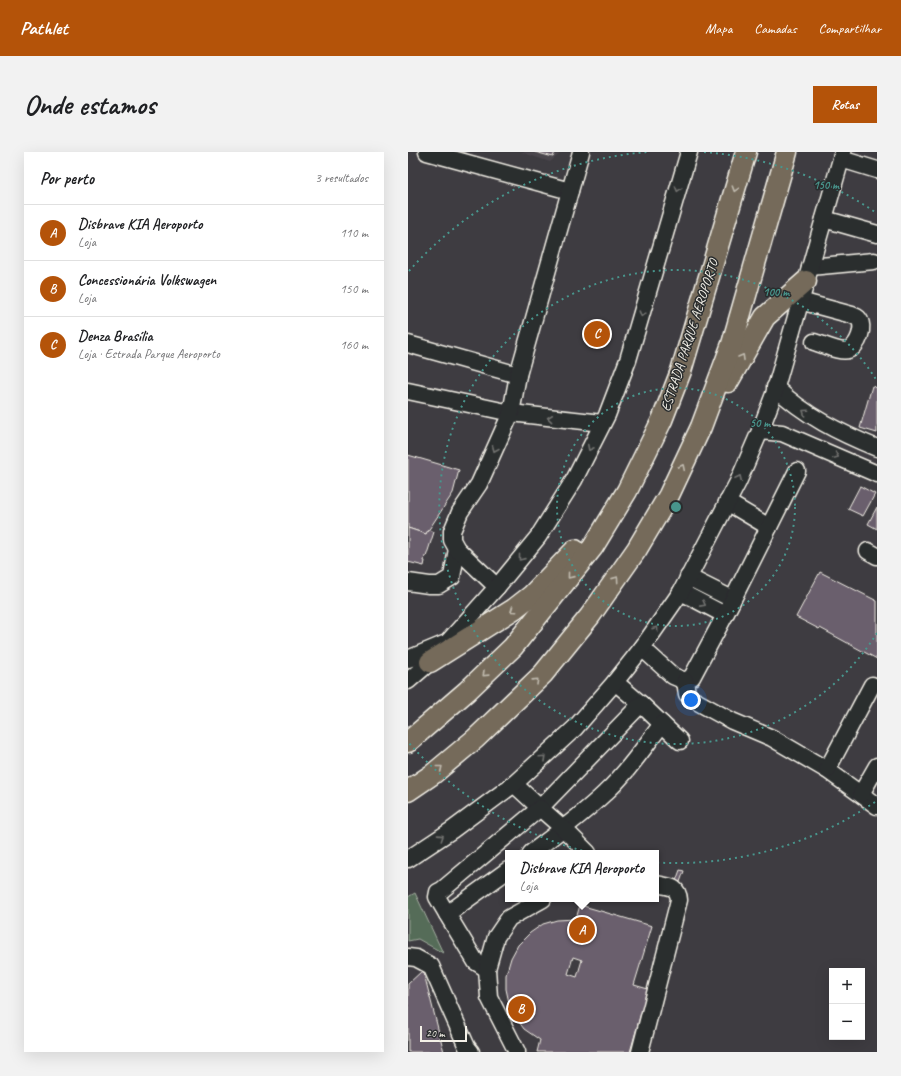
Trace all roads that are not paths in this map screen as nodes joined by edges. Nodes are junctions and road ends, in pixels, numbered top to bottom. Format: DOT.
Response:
graph roads {
  1 [pos="427,152"];
  2 [pos="581,152"];
  3 [pos="689,152"];
  4 [pos="746,152"];
  5 [pos="787,152"];
  6 [pos="801,152"];
  7 [pos="842,155"];
  8 [pos="877,170"];
  9 [pos="570,191"];
  10 [pos="768,215"];
  11 [pos="824,218"];
  12 [pos="877,234"];
  13 [pos="874,261"];
  14 [pos="808,274"];
  15 [pos="800,301"];
  16 [pos="814,342"];
  17 [pos="408,344"];
  18 [pos="518,375"];
  19 [pos="776,388"];
  20 [pos="408,391"];
  21 [pos="511,413"];
  22 [pos="602,424"];
  23 [pos="825,425"];
  24 [pos="702,427"];
  25 [pos="760,432"];
  26 [pos="814,447"];
  27 [pos="877,448"];
  28 [pos="797,471"];
  29 [pos="877,474"];
  30 [pos="627,491"];
  31 [pos="727,502"];
  32 [pos="769,527"];
  33 [pos="457,549"];
  34 [pos="688,577"];
  35 [pos="408,582"];
  36 [pos="497,587"];
  37 [pos="681,592"];
  38 [pos="732,600"];
  39 [pos="725,615"];
  40 [pos="449,641"];
  41 [pos="642,648"];
  42 [pos="408,659"];
  43 [pos="430,662"];
  44 [pos="408,681"];
  45 [pos="684,681"];
  46 [pos="615,682"];
  47 [pos="872,685"];
  48 [pos="641,704"];
  49 [pos="662,724"];
  50 [pos="680,741"];
  51 [pos="408,742"];
  52 [pos="877,766"];
  53 [pos="827,770"];
  54 [pos="514,784"];
  55 [pos="408,791"];
  56 [pos="861,794"];
  57 [pos="877,806"];
  58 [pos="540,808"];
  59 [pos="564,829"];
  60 [pos="535,850"];
  61 [pos="585,850"];
  62 [pos="408,859"];
  63 [pos="505,872"];
  64 [pos="659,885"];
  65 [pos="538,902"];
  66 [pos="447,914"];
  67 [pos="408,957"];
  68 [pos="486,969"];
  69 [pos="471,1052"];
  70 [pos="517,1052"];
  71 [pos="640,1052"];
  1 -- 9 [label="street"];
  2 -- 9 [label="street"];
  3 -- 22 [label="street, one-way"];
  4 -- 30 [label="main road, ESTRADA PARQUE AEROPORTO, one-way"];
  5 -- 10 [label="main road"];
  6 -- 10 [label="main road"];
  7 -- 8 [label="street"];
  7 -- 11 [label="street"];
  9 -- 18 [label="street"];
  10 -- 24 [label="main road"];
  11 -- 12 [label="street"];
  11 -- 14 [label="street"];
  13 -- 14 [label="street"];
  14 -- 15 [label="street"];
  24 -- 14 [label="main road, one-way"];
  15 -- 16 [label="street"];
  15 -- 19 [label="street"];
  17 -- 18 [label="street"];
  18 -- 21 [label="street"];
  23 -- 19 [label="street, one-way"];
  19 -- 25 [label="street"];
  20 -- 21 [label="street"];
  22 -- 21 [label="street, one-way"];
  21 -- 33 [label="street, one-way"];
  22 -- 36 [label="street, one-way"];
  23 -- 26 [label="street"];
  23 -- 27 [label="street"];
  55 -- 24 [label="main road, one-way"];
  25 -- 26 [label="street"];
  31 -- 25 [label="street, one-way"];
  26 -- 29 [label="street, one-way"];
  28 -- 32 [label="street"];
  30 -- 43 [label="main road, one-way"];
  30 -- 51 [label="main road, ESTRADA PARQUE AEROPORTO, one-way"];
  31 -- 32 [label="street"];
  31 -- 34 [label="street"];
  32 -- 38 [label="street"];
  33 -- 35 [label="street"];
  33 -- 36 [label="street"];
  34 -- 37 [label="street"];
  34 -- 38 [label="street"];
  36 -- 40 [label="street"];
  37 -- 39 [label="street, one-way"];
  41 -- 37 [label="street, one-way"];
  38 -- 39 [label="street"];
  39 -- 45 [label="street"];
  40 -- 42 [label="street"];
  40 -- 43 [label="street"];
  41 -- 45 [label="street"];
  41 -- 46 [label="street"];
  43 -- 44 [label="street"];
  45 -- 53 [label="street"];
  46 -- 48 [label="street"];
  54 -- 46 [label="street, one-way"];
  47 -- 53 [label="street"];
  48 -- 49 [label="street"];
  48 -- 58 [label="street"];
  49 -- 50 [label="street"];
  49 -- 59 [label="street"];
  52 -- 56 [label="street"];
  53 -- 56 [label="street"];
  54 -- 58 [label="street"];
  62 -- 54 [label="street, one-way"];
  56 -- 57 [label="street"];
  58 -- 59 [label="street"];
  58 -- 66 [label="street"];
  59 -- 60 [label="street"];
  59 -- 61 [label="street"];
  63 -- 66 [label="street"];
  64 -- 71 [label="street"];
  65 -- 68 [label="street"];
  66 -- 68 [label="street"];
  67 -- 69 [label="street"];
  68 -- 70 [label="street"];
}
